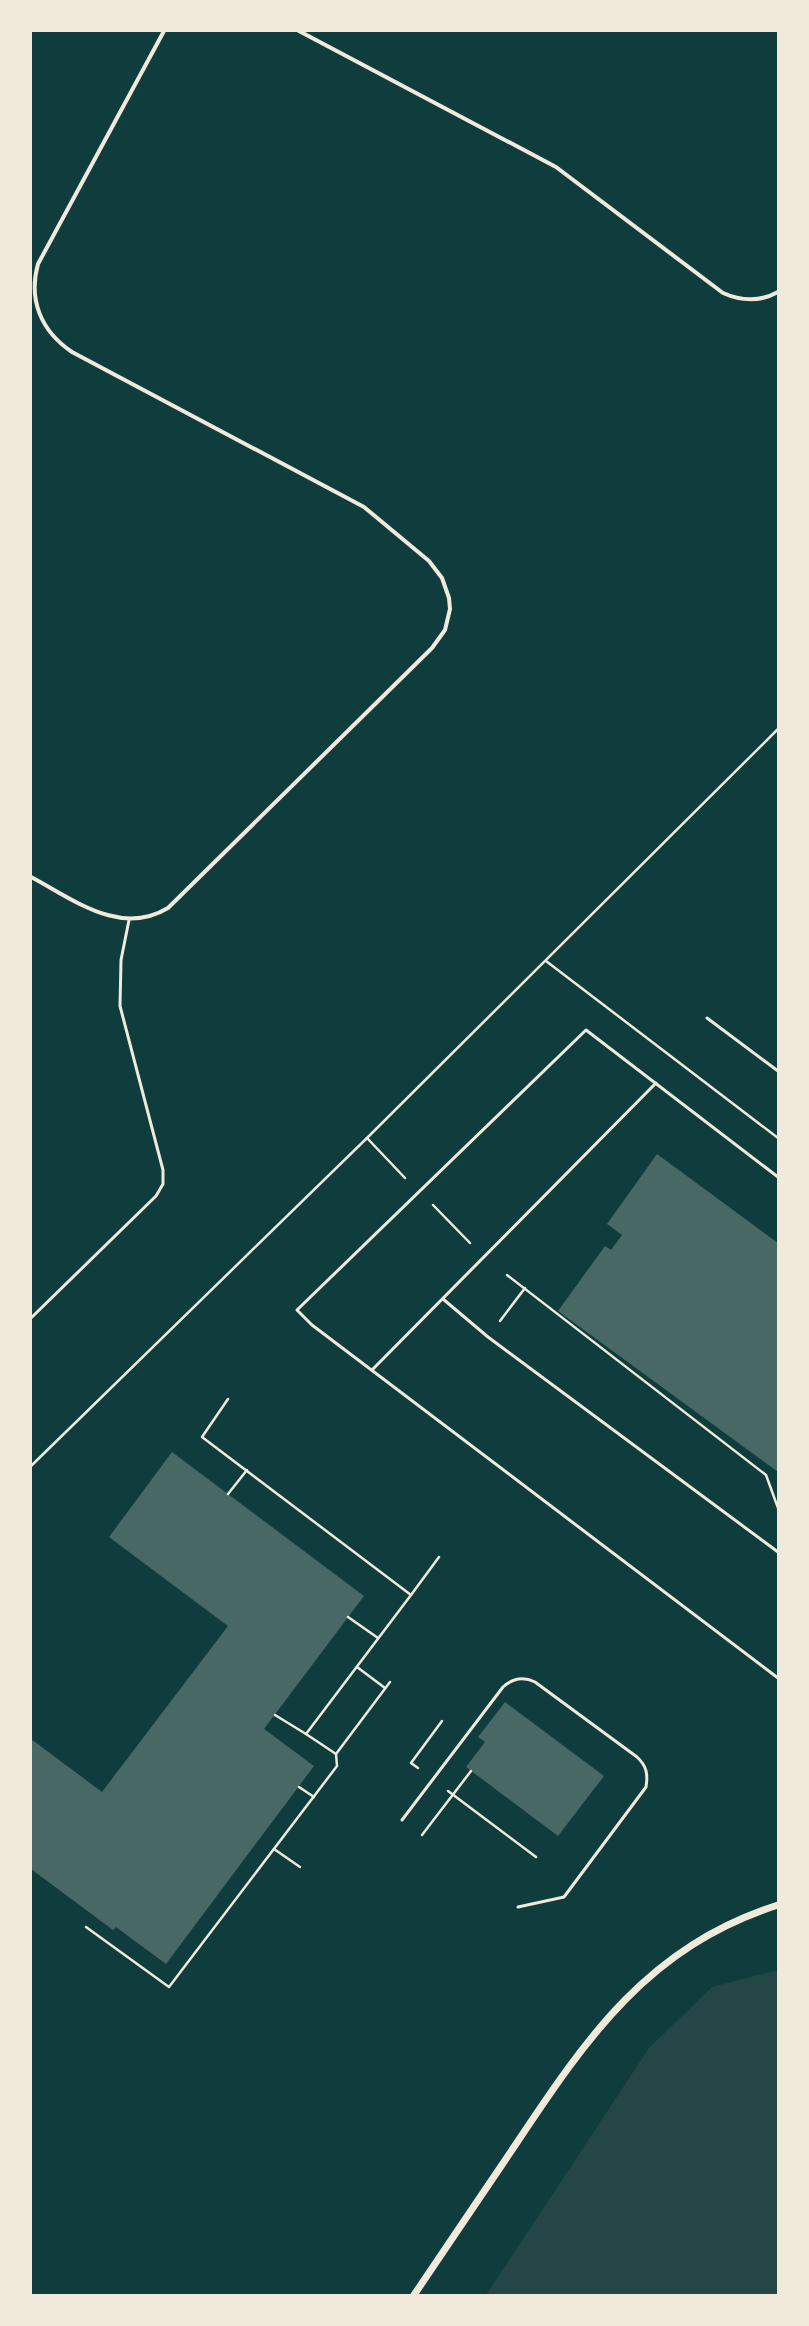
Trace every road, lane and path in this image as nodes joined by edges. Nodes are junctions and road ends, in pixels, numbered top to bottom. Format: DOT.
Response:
graph roads {
  1 [pos="164,31"];
  2 [pos="298,31"];
  3 [pos="778,292"];
  4 [pos="778,729"];
  5 [pos="31,877"];
  6 [pos="129,920"];
  7 [pos="546,961"];
  8 [pos="707,1018"];
  9 [pos="778,1071"];
  10 [pos="656,1083"];
  11 [pos="367,1138"];
  12 [pos="778,1138"];
  13 [pos="778,1177"];
  14 [pos="405,1178"];
  15 [pos="432,1204"];
  16 [pos="472,1245"];
  17 [pos="507,1275"];
  18 [pos="525,1288"];
  19 [pos="443,1299"];
  20 [pos="503,1317"];
  21 [pos="31,1318"];
  22 [pos="372,1370"];
  23 [pos="228,1399"];
  24 [pos="31,1466"];
  25 [pos="247,1470"];
  26 [pos="228,1494"];
  27 [pos="778,1508"];
  28 [pos="778,1552"];
  29 [pos="439,1557"];
  30 [pos="411,1595"];
  31 [pos="348,1617"];
  32 [pos="378,1638"];
  33 [pos="357,1667"];
  34 [pos="778,1678"];
  35 [pos="390,1682"];
  36 [pos="385,1688"];
  37 [pos="275,1715"];
  38 [pos="442,1721"];
  39 [pos="306,1734"];
  40 [pos="336,1754"];
  41 [pos="420,1770"];
  42 [pos="471,1771"];
  43 [pos="299,1787"];
  44 [pos="443,1787"];
  45 [pos="452,1795"];
  46 [pos="314,1797"];
  47 [pos="402,1820"];
  48 [pos="422,1835"];
  49 [pos="274,1849"];
  50 [pos="536,1857"];
  51 [pos="300,1867"];
  52 [pos="778,1905"];
  53 [pos="518,1907"];
  54 [pos="86,1927"];
  55 [pos="414,2295"];
  1 -- 6 [label="street"];
  2 -- 3 [label="street"];
  4 -- 7 [label="path"];
  5 -- 6 [label="street"];
  6 -- 21 [label="lane"];
  7 -- 11 [label="path"];
  7 -- 12 [label="path"];
  8 -- 9 [label="lane"];
  10 -- 13 [label="lane"];
  10 -- 19 [label="lane"];
  10 -- 22 [label="lane"];
  11 -- 14 [label="path"];
  11 -- 24 [label="path"];
  15 -- 16 [label="path"];
  17 -- 18 [label="path"];
  18 -- 20 [label="path"];
  18 -- 27 [label="path"];
  19 -- 22 [label="lane"];
  19 -- 28 [label="lane"];
  22 -- 34 [label="lane"];
  23 -- 25 [label="path"];
  25 -- 26 [label="path"];
  25 -- 30 [label="path"];
  29 -- 30 [label="path"];
  30 -- 32 [label="path"];
  31 -- 32 [label="path"];
  32 -- 33 [label="path"];
  33 -- 36 [label="path"];
  33 -- 39 [label="path"];
  35 -- 36 [label="path"];
  36 -- 40 [label="path"];
  37 -- 39 [label="path"];
  38 -- 41 [label="path"];
  39 -- 40 [label="path"];
  40 -- 46 [label="path"];
  42 -- 45 [label="path"];
  43 -- 46 [label="path"];
  44 -- 45 [label="path"];
  45 -- 48 [label="path"];
  45 -- 50 [label="path"];
  46 -- 49 [label="path"];
  47 -- 53 [label="lane"];
  49 -- 51 [label="path"];
  49 -- 54 [label="path"];
  52 -- 55 [label="street"];
}
